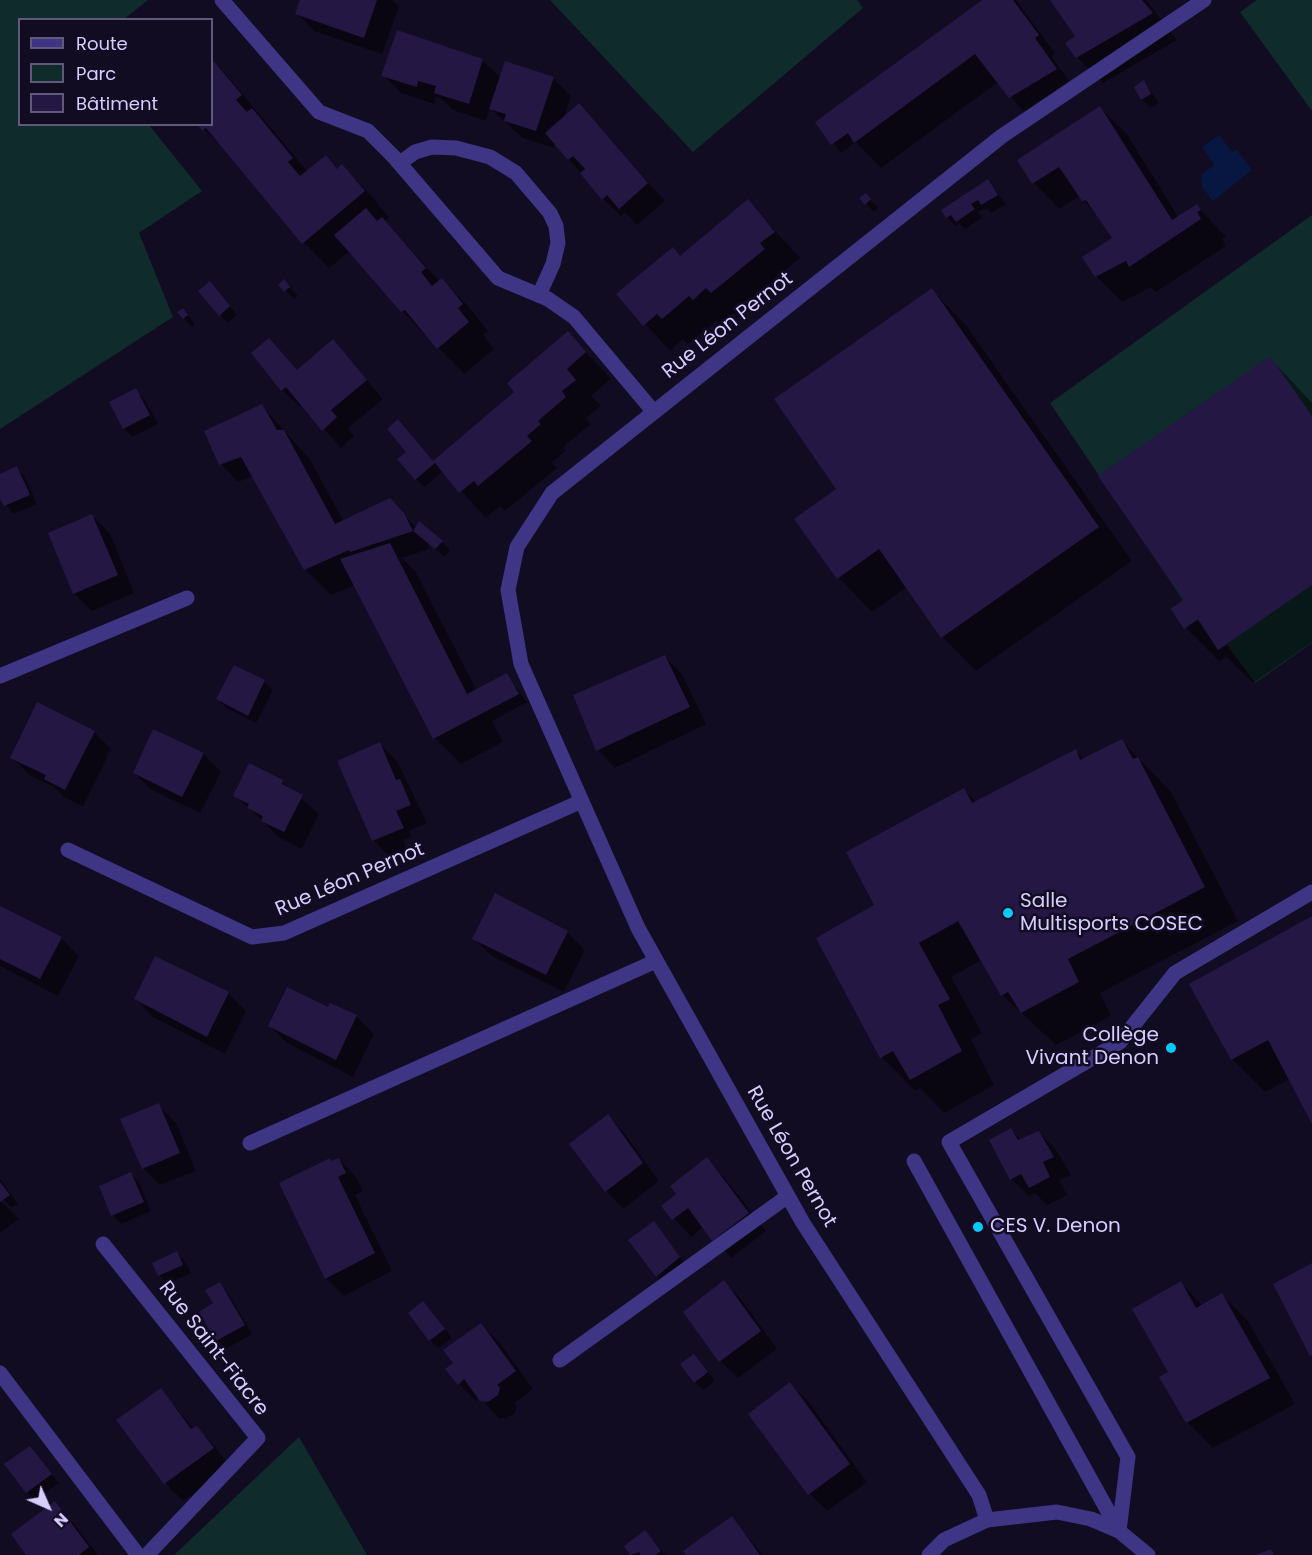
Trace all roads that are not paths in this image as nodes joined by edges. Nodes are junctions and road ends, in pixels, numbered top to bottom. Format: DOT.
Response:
graph roads {
  1 [pos="222,0"];
  2 [pos="1204,0"];
  3 [pos="400,163"];
  4 [pos="539,295"];
  5 [pos="653,411"];
  6 [pos="187,598"];
  7 [pos="0,676"];
  8 [pos="582,801"];
  9 [pos="68,850"];
  10 [pos="1312,892"];
  11 [pos="657,961"];
  12 [pos="250,1143"];
  13 [pos="914,1161"];
  14 [pos="788,1196"];
  15 [pos="103,1244"];
  16 [pos="560,1360"];
  17 [pos="0,1373"];
  18 [pos="987,1520"];
  19 [pos="1119,1531"];
  20 [pos="138,1555"];
  21 [pos="147,1555"];
  22 [pos="929,1555"];
  23 [pos="1148,1555"];
  1 -- 3 [label="street"];
  2 -- 5 [label="street, Rue Léon Pernot"];
  3 -- 4 [label="street"];
  3 -- 4 [label="street"];
  4 -- 5 [label="street"];
  5 -- 8 [label="street, Rue Léon Pernot"];
  6 -- 7 [label="street"];
  8 -- 9 [label="street, Rue Léon Pernot"];
  8 -- 11 [label="street, Rue Léon Pernot"];
  10 -- 19 [label="street"];
  11 -- 12 [label="street"];
  11 -- 14 [label="street, Rue Léon Pernot"];
  13 -- 19 [label="street"];
  14 -- 16 [label="street"];
  14 -- 18 [label="street, Rue Léon Pernot"];
  15 -- 21 [label="street, Rue Saint-Fiacre"];
  17 -- 20 [label="street"];
  18 -- 19 [label="street"];
  18 -- 22 [label="street"];
  19 -- 23 [label="street"];
}
